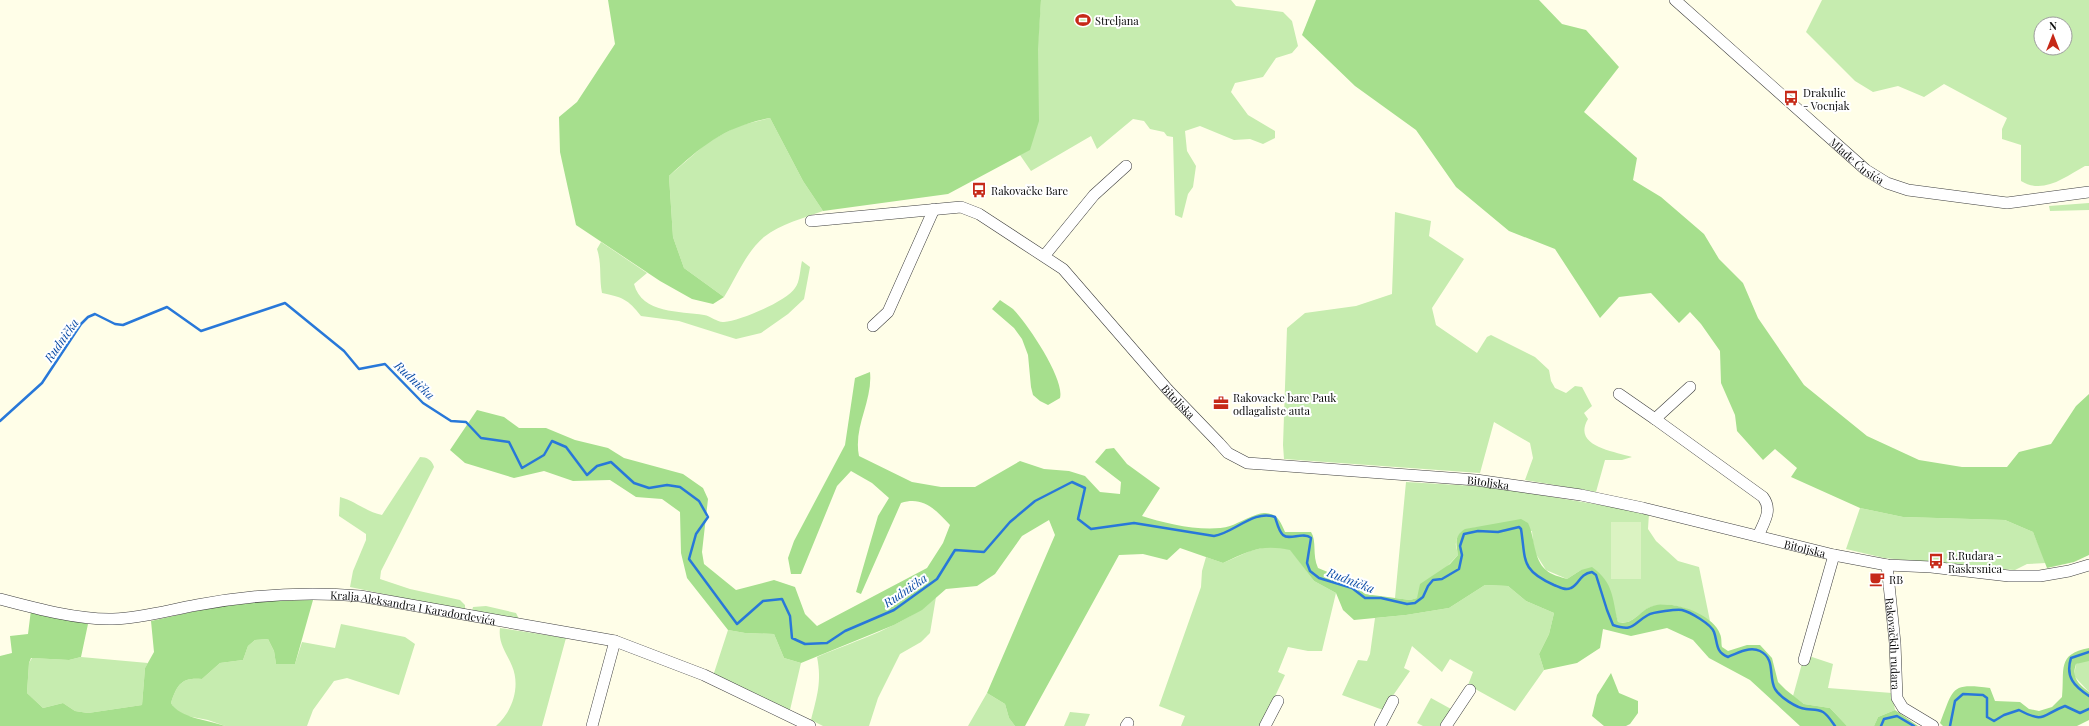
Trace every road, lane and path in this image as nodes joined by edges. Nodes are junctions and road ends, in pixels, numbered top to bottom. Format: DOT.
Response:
graph roads {
  1 [pos="1675,0"];
  2 [pos="1126,166"];
  3 [pos="2089,192"];
  4 [pos="934,209"];
  5 [pos="811,222"];
  6 [pos="1045,255"];
  7 [pos="873,326"];
  8 [pos="1690,386"];
  9 [pos="1619,394"];
  10 [pos="1655,419"];
  11 [pos="1758,536"];
  12 [pos="1834,555"];
  13 [pos="1887,565"];
  14 [pos="2089,565"];
  15 [pos="0,599"];
  16 [pos="615,641"];
  17 [pos="1804,660"];
  18 [pos="1470,690"];
  19 [pos="1393,700"];
  20 [pos="1278,701"];
  21 [pos="592,726"];
  22 [pos="810,726"];
  23 [pos="1265,726"];
  24 [pos="1380,726"];
  25 [pos="1446,726"];
  26 [pos="1933,726"];
  1 -- 3 [label="street, Mlađe Ćusića"];
  2 -- 6 [label="street"];
  4 -- 5 [label="street, Bitoljska"];
  4 -- 6 [label="street, Bitoljska"];
  4 -- 7 [label="street"];
  6 -- 11 [label="street, Bitoljska"];
  8 -- 10 [label="street"];
  9 -- 10 [label="street"];
  10 -- 11 [label="street"];
  11 -- 12 [label="street, Bitoljska"];
  12 -- 13 [label="street, Bitoljska"];
  12 -- 17 [label="street"];
  13 -- 14 [label="street, Bitoljska"];
  13 -- 26 [label="street, Rakovačkih rudara"];
  15 -- 16 [label="street, Kralja Aleksandra I Karađorđevića"];
  16 -- 21 [label="street"];
  16 -- 22 [label="street, Kralja Aleksandra I Karađorđevića"];
  18 -- 25 [label="street"];
  19 -- 24 [label="street"];
  20 -- 23 [label="street"];
}
